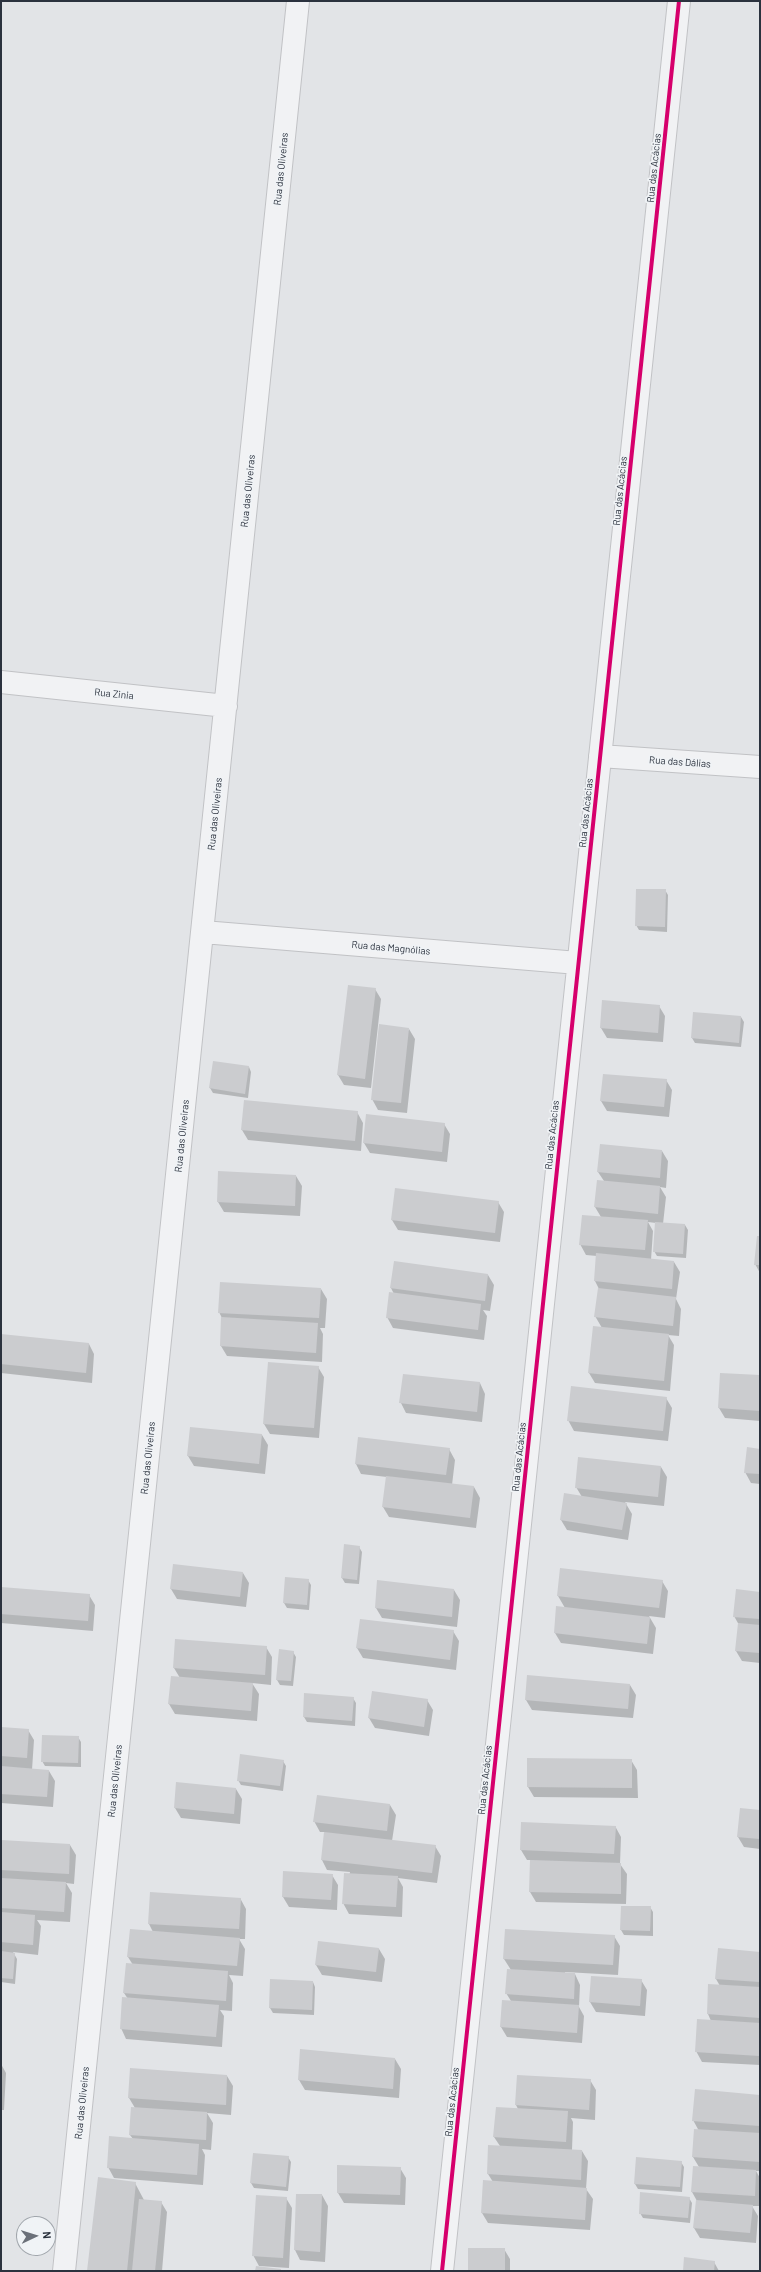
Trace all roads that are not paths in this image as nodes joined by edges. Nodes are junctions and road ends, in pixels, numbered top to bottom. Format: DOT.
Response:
graph roads {
  1 [pos="298,1"];
  2 [pos="679,1"];
  3 [pos="1,682"];
  4 [pos="226,706"];
  5 [pos="600,756"];
  6 [pos="760,767"];
  7 [pos="203,932"];
  8 [pos="578,963"];
  9 [pos="64,2271"];
  10 [pos="442,2271"];
  1 -- 4 [label="street, Rua das Oliveiras"];
  2 -- 5 [label="street, Rua das Acácias"];
  3 -- 4 [label="street, Rua Zinia"];
  4 -- 7 [label="street, Rua das Oliveiras"];
  5 -- 6 [label="street, Rua das Dálias"];
  5 -- 8 [label="street, Rua das Acácias"];
  7 -- 8 [label="street, Rua das Magnólias"];
  7 -- 9 [label="street, Rua das Oliveiras"];
  8 -- 10 [label="street, Rua das Acácias"];
}
